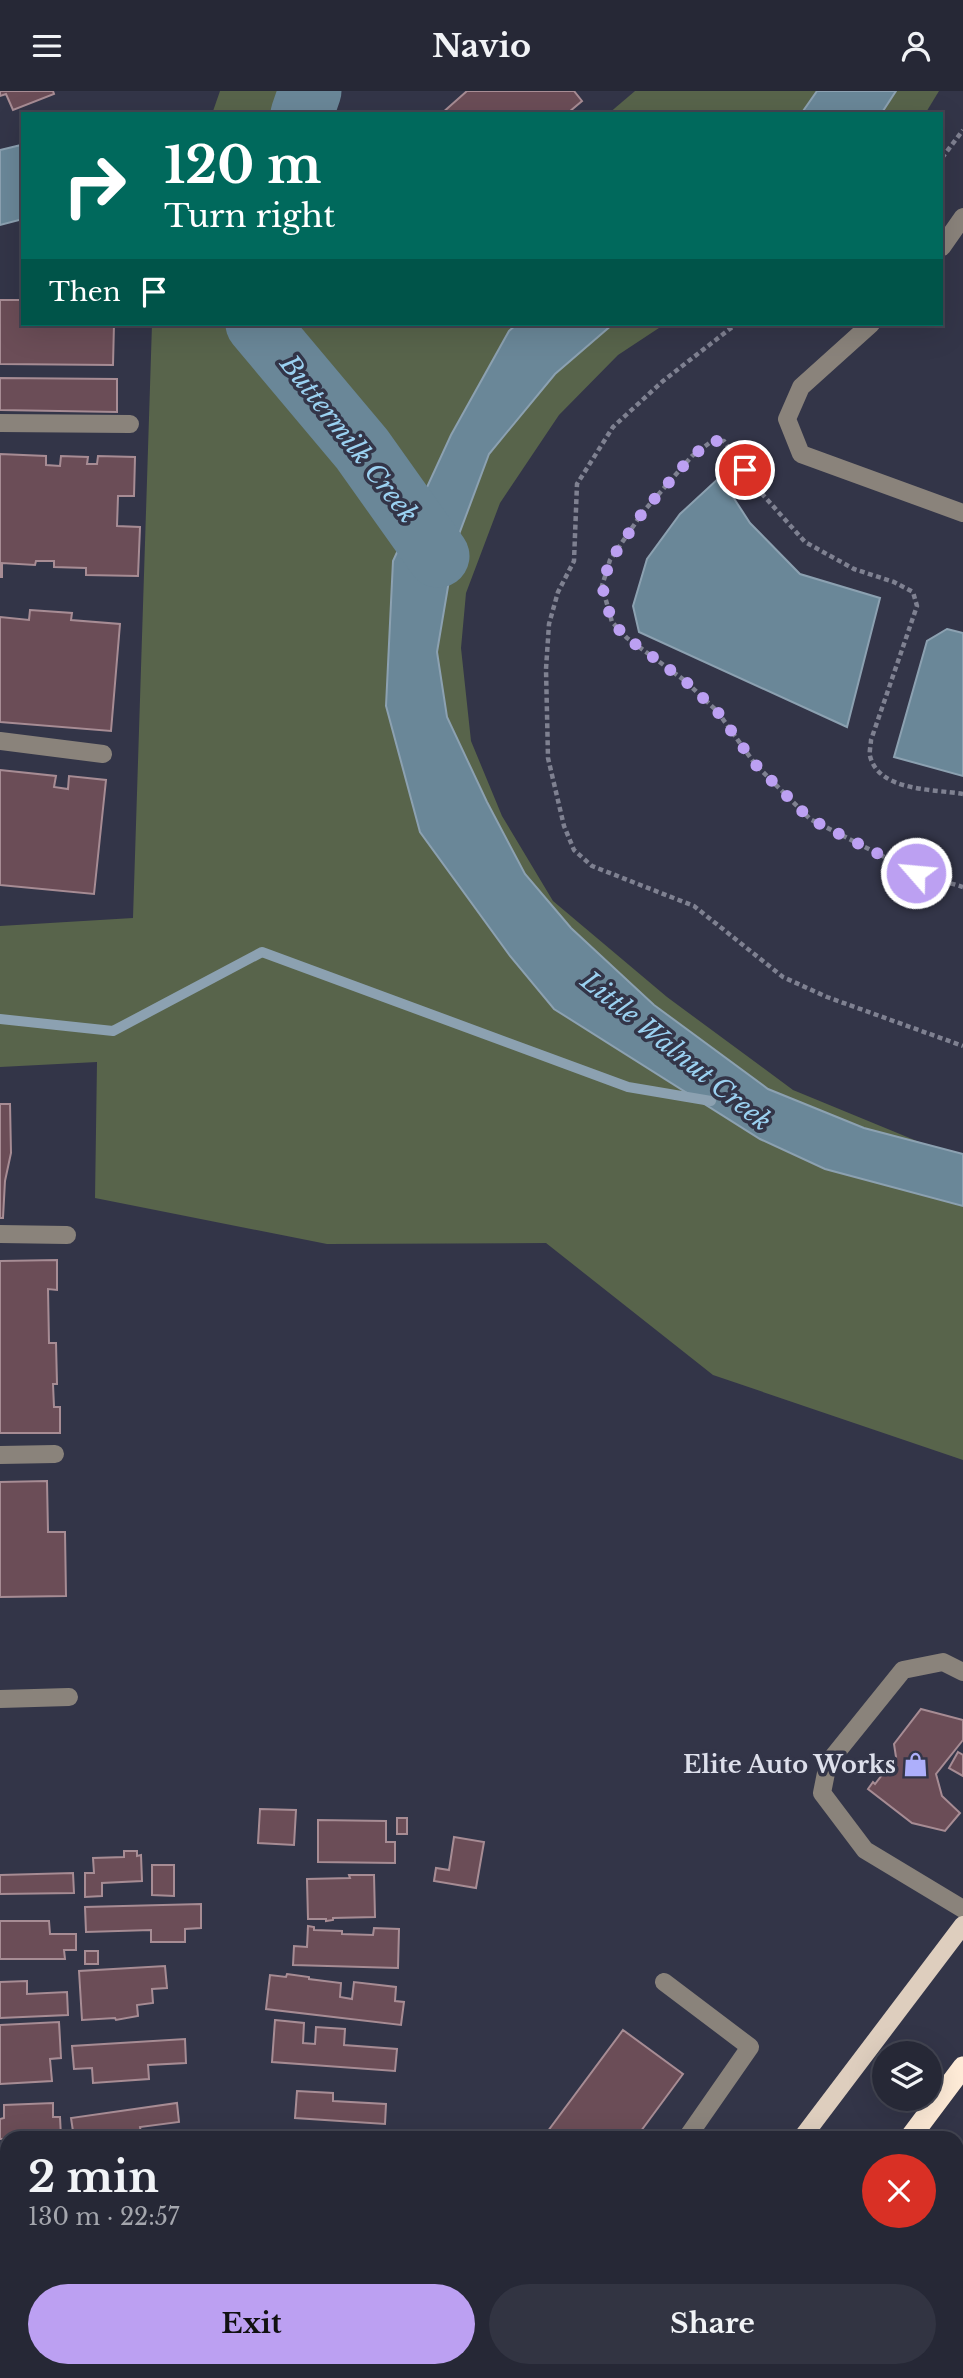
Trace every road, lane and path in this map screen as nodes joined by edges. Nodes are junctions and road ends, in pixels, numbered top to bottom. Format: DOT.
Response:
graph roads {
  1 [pos="963,130"];
  2 [pos="943,157"];
  3 [pos="963,217"];
  4 [pos="943,246"];
  5 [pos="736,326"];
  6 [pos="869,326"];
  7 [pos="0,423"];
  8 [pos="130,424"];
  9 [pos="963,513"];
  10 [pos="0,741"];
  11 [pos="103,754"];
  12 [pos="963,794"];
  13 [pos="963,887"];
  14 [pos="963,1046"];
  15 [pos="0,1234"];
  16 [pos="67,1235"];
  17 [pos="55,1454"];
  18 [pos="0,1455"];
  19 [pos="963,1672"];
  20 [pos="69,1697"];
  21 [pos="0,1699"];
  22 [pos="963,1909"];
  23 [pos="963,1925"];
  24 [pos="664,1982"];
  25 [pos="963,2067"];
  26 [pos="691,2131"];
  27 [pos="807,2131"];
  28 [pos="915,2131"];
  1 -- 2 [label="path"];
  3 -- 4 [label="street"];
  5 -- 14 [label="path"];
  6 -- 9 [label="street"];
  7 -- 8 [label="street"];
  10 -- 11 [label="street"];
  12 -- 13 [label="path"];
  15 -- 16 [label="street"];
  17 -- 18 [label="street"];
  19 -- 22 [label="street"];
  20 -- 21 [label="street"];
  23 -- 27 [label="main road"];
  24 -- 26 [label="street"];
  25 -- 28 [label="highway"];
}
